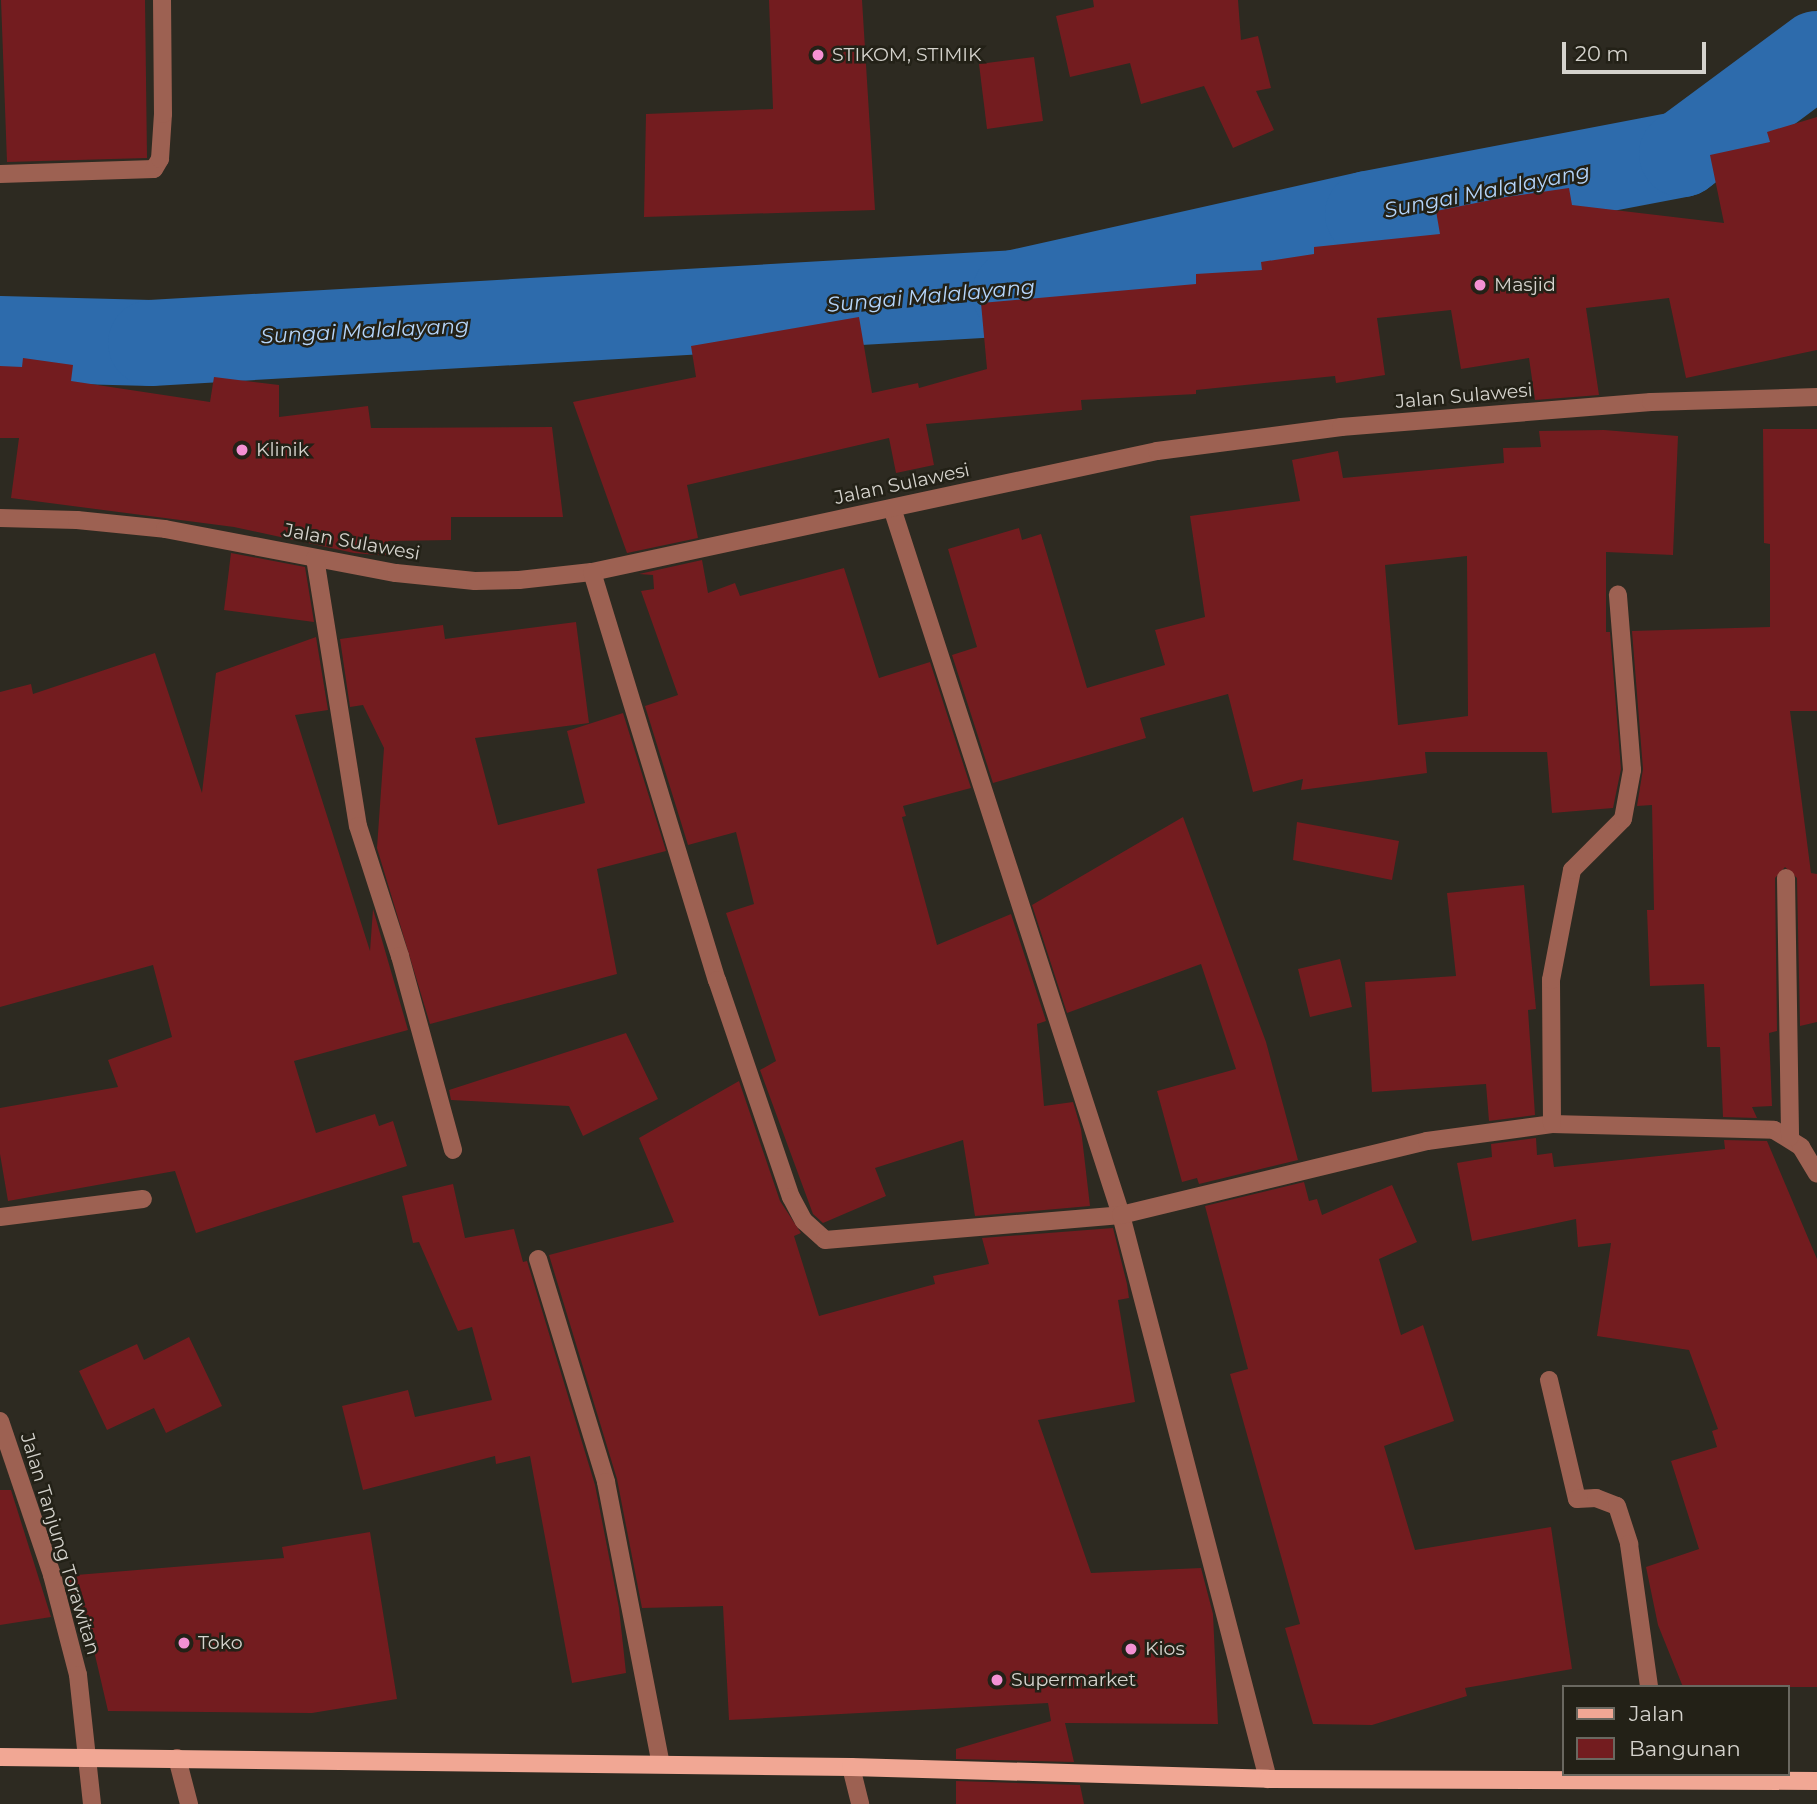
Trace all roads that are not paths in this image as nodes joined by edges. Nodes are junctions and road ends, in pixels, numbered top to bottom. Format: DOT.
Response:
graph roads {
  1 [pos="162,0"];
  2 [pos="0,174"];
  3 [pos="1817,397"];
  4 [pos="892,508"];
  5 [pos="0,518"];
  6 [pos="315,558"];
  7 [pos="592,572"];
  8 [pos="1618,595"];
  9 [pos="1786,878"];
  10 [pos="1552,1124"];
  11 [pos="1790,1137"];
  12 [pos="453,1150"];
  13 [pos="1817,1174"];
  14 [pos="143,1199"];
  15 [pos="1121,1214"];
  16 [pos="0,1217"];
  17 [pos="538,1258"];
  18 [pos="1549,1380"];
  19 [pos="0,1421"];
  20 [pos="1649,1685"];
  21 [pos="0,1757"];
  22 [pos="85,1758"];
  23 [pos="177,1758"];
  24 [pos="661,1764"];
  25 [pos="851,1767"];
  26 [pos="1655,1776"];
  27 [pos="1268,1779"];
  28 [pos="1817,1782"];
  29 [pos="92,1804"];
  30 [pos="189,1804"];
  31 [pos="860,1804"];
  1 -- 2 [label="street"];
  3 -- 4 [label="street, Jalan Sulawesi"];
  4 -- 7 [label="street, Jalan Sulawesi"];
  4 -- 15 [label="street"];
  5 -- 6 [label="street, Jalan Sulawesi"];
  6 -- 7 [label="street, Jalan Sulawesi"];
  6 -- 12 [label="street"];
  7 -- 15 [label="street"];
  8 -- 10 [label="street"];
  9 -- 11 [label="street"];
  10 -- 11 [label="street"];
  10 -- 15 [label="street"];
  11 -- 13 [label="street"];
  14 -- 16 [label="street"];
  15 -- 27 [label="street"];
  17 -- 24 [label="street"];
  18 -- 20 [label="street"];
  19 -- 22 [label="street, Jalan Tanjung Torawitan"];
  21 -- 22 [label="main road"];
  22 -- 23 [label="main road"];
  22 -- 29 [label="street, Jalan Tanjung Torawitan"];
  23 -- 24 [label="main road"];
  23 -- 30 [label="street"];
  24 -- 25 [label="main road"];
  25 -- 27 [label="main road"];
  25 -- 31 [label="street"];
  26 -- 27 [label="main road"];
  26 -- 28 [label="main road"];
}
